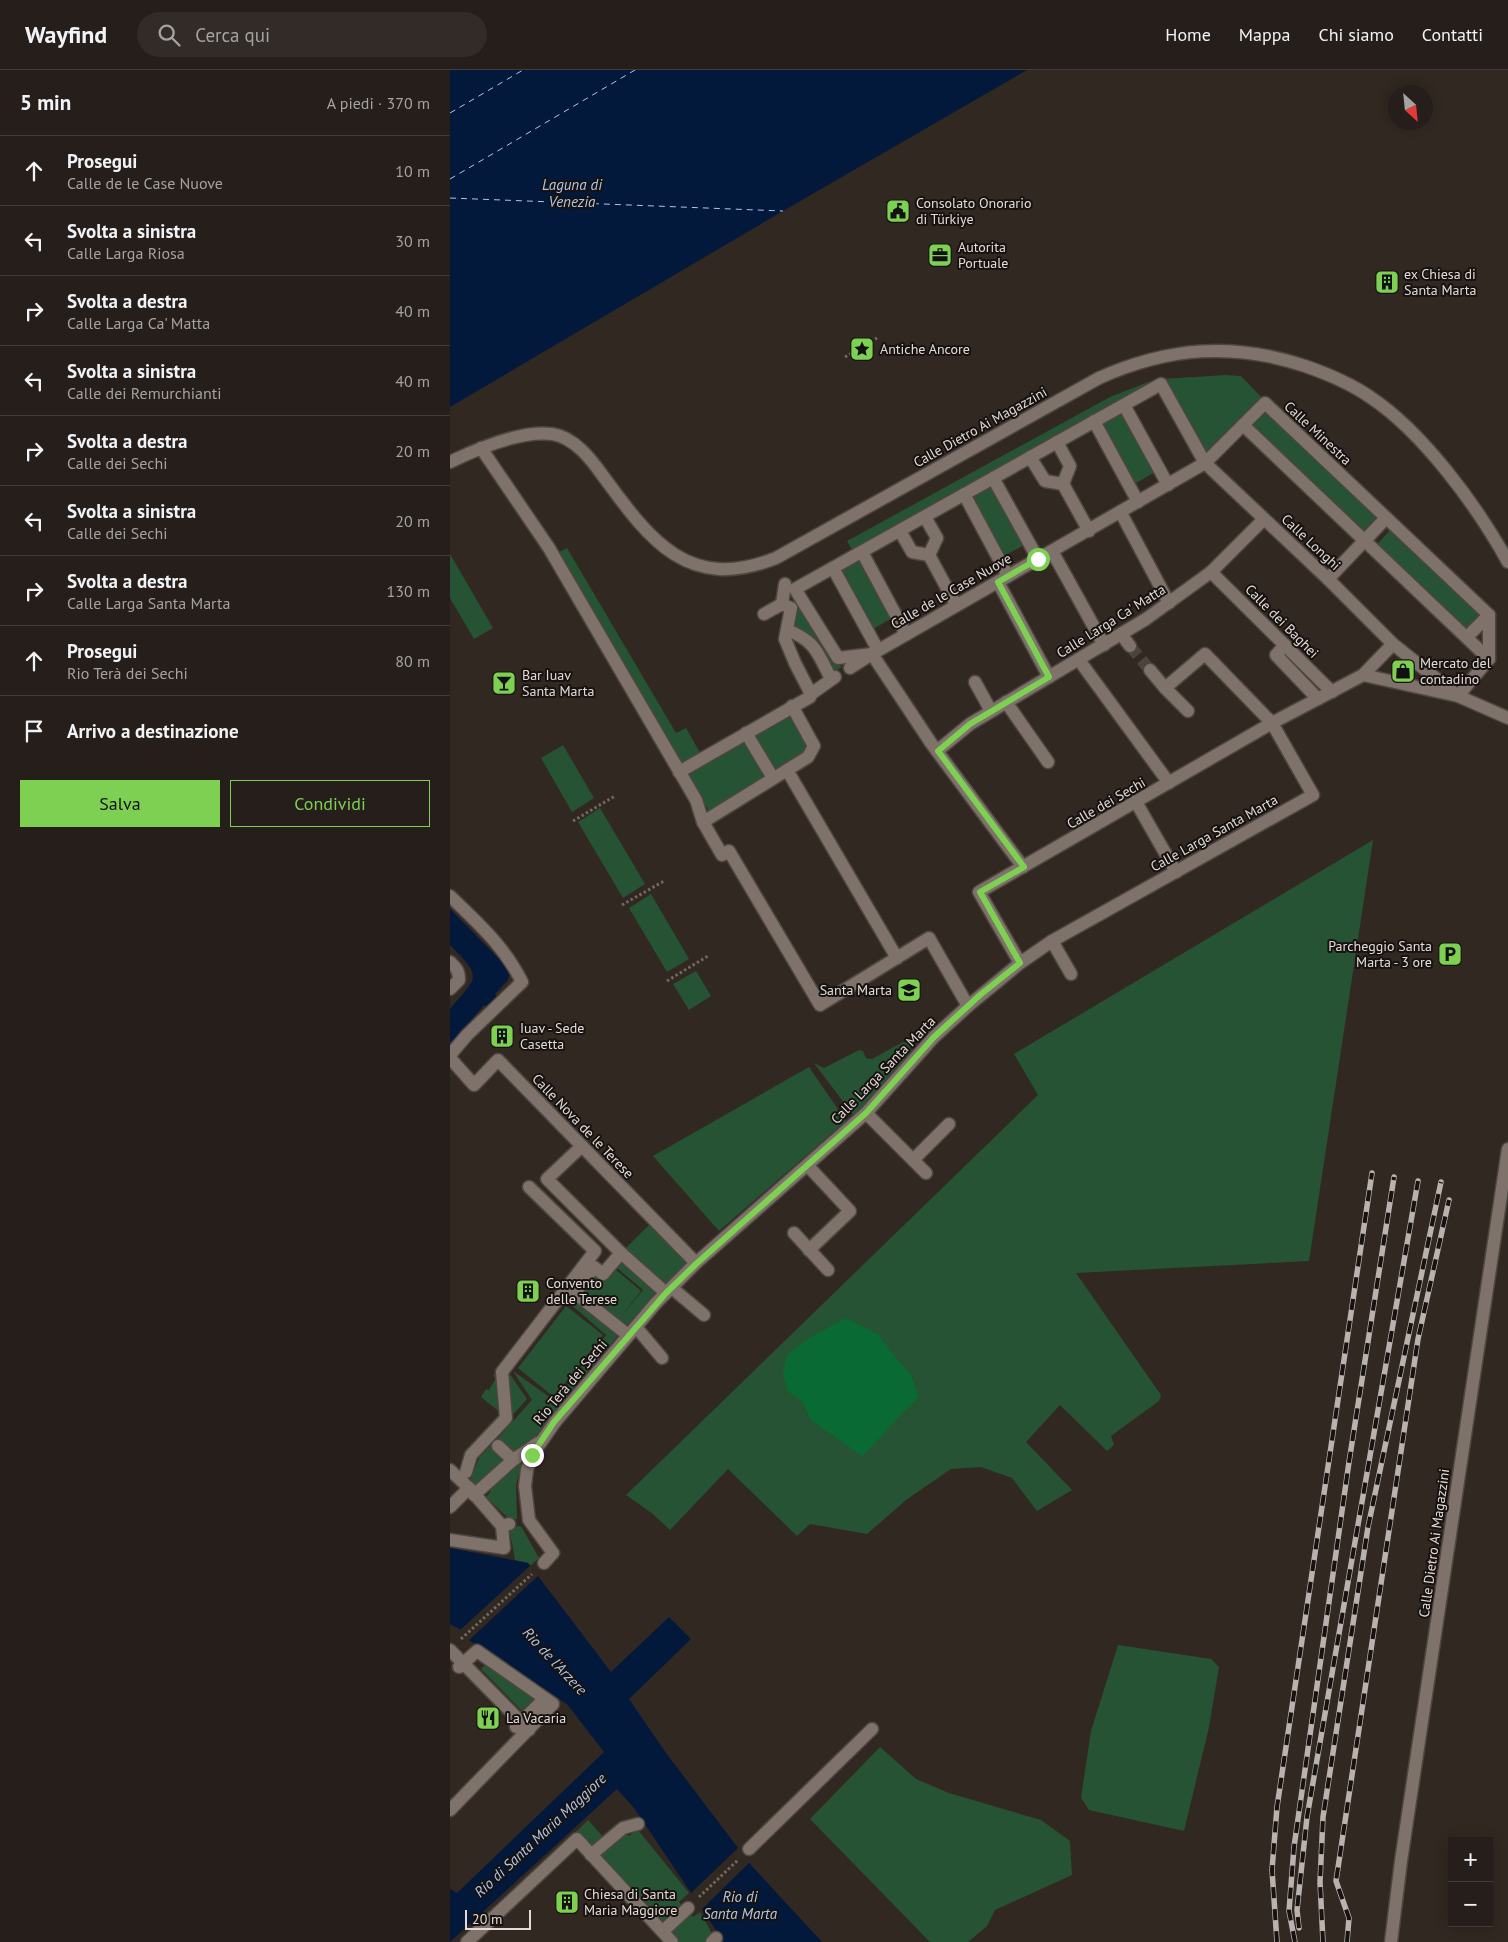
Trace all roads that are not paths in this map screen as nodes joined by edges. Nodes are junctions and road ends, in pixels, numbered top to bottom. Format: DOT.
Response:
graph roads {
  1 [pos="1124,405"];
  2 [pos="1094,421"];
  3 [pos="1243,425"];
  4 [pos="1057,442"];
  5 [pos="482,448"];
  6 [pos="1030,457"];
  7 [pos="450,462"];
  8 [pos="1205,463"];
  9 [pos="993,478"];
  10 [pos="1063,484"];
  11 [pos="1168,485"];
  12 [pos="964,494"];
  13 [pos="1138,502"];
  14 [pos="1121,513"];
  15 [pos="925,517"];
  16 [pos="1386,518"];
  17 [pos="1264,519"];
  18 [pos="900,531"];
  19 [pos="1089,531"];
  20 [pos="1365,540"];
  21 [pos="1052,551"];
  22 [pos="862,552"];
  23 [pos="929,555"];
  24 [pos="1038,559"];
  25 [pos="1508,562"];
  26 [pos="833,568"];
  27 [pos="1211,572"];
  28 [pos="1003,579"];
  29 [pos="1328,579"];
  30 [pos="785,584"];
  31 [pos="1169,603"];
  32 [pos="782,604"];
  33 [pos="956,605"];
  34 [pos="764,614"];
  35 [pos="1489,615"];
  36 [pos="787,630"];
  37 [pos="906,634"];
  38 [pos="1121,634"];
  39 [pos="1467,637"];
  40 [pos="1104,644"];
  41 [pos="1394,644"];
  42 [pos="1285,645"];
  43 [pos="1130,646"];
  44 [pos="875,652"];
  45 [pos="1489,659"];
  46 [pos="1078,660"];
  47 [pos="850,668"];
  48 [pos="1150,670"];
  49 [pos="1363,675"];
  50 [pos="1049,677"];
  51 [pos="975,682"];
  52 [pos="1165,688"];
  53 [pos="1332,692"];
  54 [pos="811,694"];
  55 [pos="1458,696"];
  56 [pos="1318,699"];
  57 [pos="1006,702"];
  58 [pos="792,706"];
  59 [pos="991,711"];
  60 [pos="1188,711"];
  61 [pos="1508,718"];
  62 [pos="1272,723"];
  63 [pos="746,733"];
  64 [pos="938,751"];
  65 [pos="1048,762"];
  66 [pos="787,770"];
  67 [pos="679,772"];
  68 [pos="773,778"];
  69 [pos="1169,783"];
  70 [pos="1136,802"];
  71 [pos="703,822"];
  72 [pos="1024,867"];
  73 [pos="1176,872"];
  74 [pos="450,896"];
  75 [pos="1052,941"];
  76 [pos="897,958"];
  77 [pos="450,962"];
  78 [pos="1020,963"];
  79 [pos="1071,974"];
  80 [pos="450,990"];
  81 [pos="968,1006"];
  82 [pos="452,1064"];
  83 [pos="860,1114"];
  84 [pos="949,1124"];
  85 [pos="582,1146"];
  86 [pos="1508,1149"];
  87 [pos="913,1160"];
  88 [pos="808,1166"];
  89 [pos="926,1173"];
  90 [pos="529,1186"];
  91 [pos="566,1212"];
  92 [pos="794,1233"];
  93 [pos="809,1250"];
  94 [pos="621,1253"];
  95 [pos="696,1264"];
  96 [pos="828,1270"];
  97 [pos="583,1276"];
  98 [pos="669,1291"];
  99 [pos="704,1315"];
  100 [pos="632,1331"];
  101 [pos="662,1358"];
  102 [pos="492,1441"];
  103 [pos="540,1442"];
  104 [pos="513,1460"];
  105 [pos="450,1470"];
  106 [pos="466,1472"];
  107 [pos="471,1491"];
  108 [pos="450,1507"];
  109 [pos="514,1523"];
  110 [pos="450,1540"];
  111 [pos="544,1563"];
  112 [pos="454,1658"];
  113 [pos="872,1728"];
  114 [pos="523,1731"];
  115 [pos="450,1810"];
  116 [pos="638,1824"];
  117 [pos="749,1849"];
  118 [pos="592,1855"];
  119 [pos="688,1908"];
  120 [pos="662,1931"];
  121 [pos="467,1942"];
  122 [pos="672,1942"];
  123 [pos="1391,1942"];
  1 -- 2 [label="street"];
  1 -- 8 [label="street, Calle Longhi"];
  1 -- 11 [label="street"];
  2 -- 4 [label="street"];
  2 -- 13 [label="street"];
  3 -- 8 [label="street, Calle de le Case Nuove"];
  3 -- 16 [label="street, Calle Minestra"];
  3 -- 20 [label="street"];
  4 -- 6 [label="street"];
  4 -- 10 [label="street"];
  5 -- 7 [label="street, Calle Dietro Ai Magazzini"];
  5 -- 25 [label="street, Calle Dietro Ai Magazzini"];
  5 -- 67 [label="street"];
  6 -- 9 [label="street"];
  6 -- 10 [label="street"];
  8 -- 11 [label="street, Calle de le Case Nuove"];
  8 -- 17 [label="street, Calle Longhi"];
  9 -- 12 [label="street"];
  9 -- 24 [label="street"];
  10 -- 19 [label="street"];
  11 -- 13 [label="street, Calle de le Case Nuove"];
  12 -- 15 [label="street"];
  12 -- 28 [label="street"];
  13 -- 14 [label="street, Calle de le Case Nuove"];
  14 -- 19 [label="street, Calle de le Case Nuove"];
  14 -- 31 [label="street"];
  15 -- 18 [label="street"];
  15 -- 23 [label="street"];
  16 -- 20 [label="street"];
  16 -- 35 [label="street, Calle Minestra"];
  17 -- 27 [label="street, Calle Larga Ca' Matta"];
  17 -- 29 [label="street, Calle Longhi"];
  18 -- 22 [label="street"];
  18 -- 23 [label="street"];
  19 -- 21 [label="street, Calle de le Case Nuove"];
  20 -- 29 [label="street"];
  20 -- 39 [label="street"];
  21 -- 24 [label="street, Calle de le Case Nuove"];
  21 -- 40 [label="street"];
  22 -- 26 [label="street"];
  22 -- 37 [label="street"];
  23 -- 33 [label="street"];
  24 -- 28 [label="street, Calle de le Case Nuove"];
  26 -- 44 [label="street"];
  26 -- 44 [label="street, Calle de le Case Nuove"];
  27 -- 31 [label="street, Calle Larga Ca' Matta"];
  27 -- 42 [label="street, Calle dei Baghei"];
  28 -- 33 [label="street, Calle de le Case Nuove"];
  28 -- 50 [label="street"];
  29 -- 41 [label="street, Calle Longhi"];
  30 -- 32 [label="street"];
  31 -- 38 [label="street, Calle Larga Ca' Matta"];
  32 -- 34 [label="street"];
  32 -- 36 [label="street"];
  33 -- 37 [label="street, Calle de le Case Nuove"];
  35 -- 39 [label="street"];
  35 -- 45 [label="street"];
  36 -- 54 [label="street"];
  36 -- 54 [label="street"];
  37 -- 44 [label="street, Calle de le Case Nuove"];
  38 -- 40 [label="street, Calle Larga Ca' Matta"];
  38 -- 43 [label="street"];
  39 -- 45 [label="street"];
  40 -- 46 [label="street, Calle Larga Ca' Matta"];
  41 -- 49 [label="street, Calle dei Sechi"];
  41 -- 55 [label="street"];
  42 -- 53 [label="street, Calle dei Baghei"];
  42 -- 56 [label="street"];
  44 -- 47 [label="street"];
  44 -- 64 [label="street"];
  45 -- 55 [label="street"];
  46 -- 50 [label="street, Calle Larga Ca' Matta"];
  46 -- 69 [label="street"];
  48 -- 52 [label="street"];
  49 -- 53 [label="street, Calle dei Sechi"];
  49 -- 55 [label="street"];
  50 -- 57 [label="street, Calle Larga Ca' Matta"];
  51 -- 59 [label="street"];
  52 -- 60 [label="street"];
  52 -- 62 [label="street"];
  53 -- 56 [label="street, Calle dei Sechi"];
  54 -- 58 [label="street"];
  55 -- 61 [label="street"];
  56 -- 62 [label="street, Calle dei Sechi"];
  57 -- 59 [label="street, Calle Larga Ca' Matta"];
  57 -- 65 [label="street"];
  58 -- 63 [label="street"];
  58 -- 66 [label="street"];
  59 -- 64 [label="street, Calle Larga Ca' Matta"];
  62 -- 69 [label="street, Calle dei Sechi"];
  62 -- 73 [label="street, Calle Larga Santa Marta"];
  63 -- 67 [label="street"];
  63 -- 68 [label="street"];
  64 -- 72 [label="street"];
  66 -- 68 [label="street"];
  66 -- 76 [label="street"];
  67 -- 71 [label="street"];
  68 -- 71 [label="street"];
  69 -- 70 [label="street, Calle dei Sechi"];
  70 -- 72 [label="street, Calle dei Sechi"];
  70 -- 73 [label="street"];
  71 -- 76 [label="street"];
  72 -- 78 [label="street, Calle dei Sechi"];
  73 -- 75 [label="street, Calle Larga Santa Marta"];
  74 -- 82 [label="street"];
  75 -- 78 [label="street, Calle Larga Santa Marta"];
  75 -- 79 [label="street"];
  76 -- 81 [label="street"];
  77 -- 80 [label="street"];
  78 -- 81 [label="street, Calle Larga Santa Marta"];
  81 -- 83 [label="street, Calle Larga Santa Marta"];
  82 -- 85 [label="street, Calle Nova de le Terese"];
  83 -- 87 [label="street"];
  83 -- 88 [label="street, Calle Larga Santa Marta"];
  84 -- 87 [label="street"];
  85 -- 91 [label="street"];
  85 -- 95 [label="street, Calle Nova de le Terese"];
  86 -- 123 [label="street, Calle Dietro Ai Magazzini"];
  87 -- 89 [label="street"];
  88 -- 93 [label="street"];
  88 -- 95 [label="street, Calle Larga Santa Marta"];
  90 -- 91 [label="street"];
  91 -- 94 [label="street"];
  91 -- 97 [label="street"];
  92 -- 93 [label="street"];
  93 -- 96 [label="street"];
  94 -- 97 [label="street"];
  94 -- 98 [label="street"];
  95 -- 98 [label="street, Rio Terà dei Sechi"];
  97 -- 100 [label="street"];
  97 -- 102 [label="street"];
  98 -- 99 [label="street"];
  98 -- 100 [label="street, Rio Terà dei Sechi"];
  100 -- 101 [label="street"];
  100 -- 103 [label="street, Rio Terà dei Sechi"];
  102 -- 104 [label="street"];
  102 -- 106 [label="street"];
  103 -- 104 [label="street"];
  103 -- 109 [label="street, Rio Terà dei Sechi"];
  104 -- 107 [label="street"];
  105 -- 107 [label="street"];
  107 -- 108 [label="street"];
  107 -- 109 [label="street"];
  109 -- 110 [label="street"];
  109 -- 111 [label="street, Rio Terà dei Sechi"];
  112 -- 114 [label="street"];
  112 -- 114 [label="street"];
  112 -- 114 [label="street"];
  113 -- 117 [label="street"];
  114 -- 115 [label="street"];
  116 -- 118 [label="street"];
  118 -- 120 [label="street"];
  118 -- 121 [label="street"];
  119 -- 120 [label="street"];
  120 -- 122 [label="street"];
}
